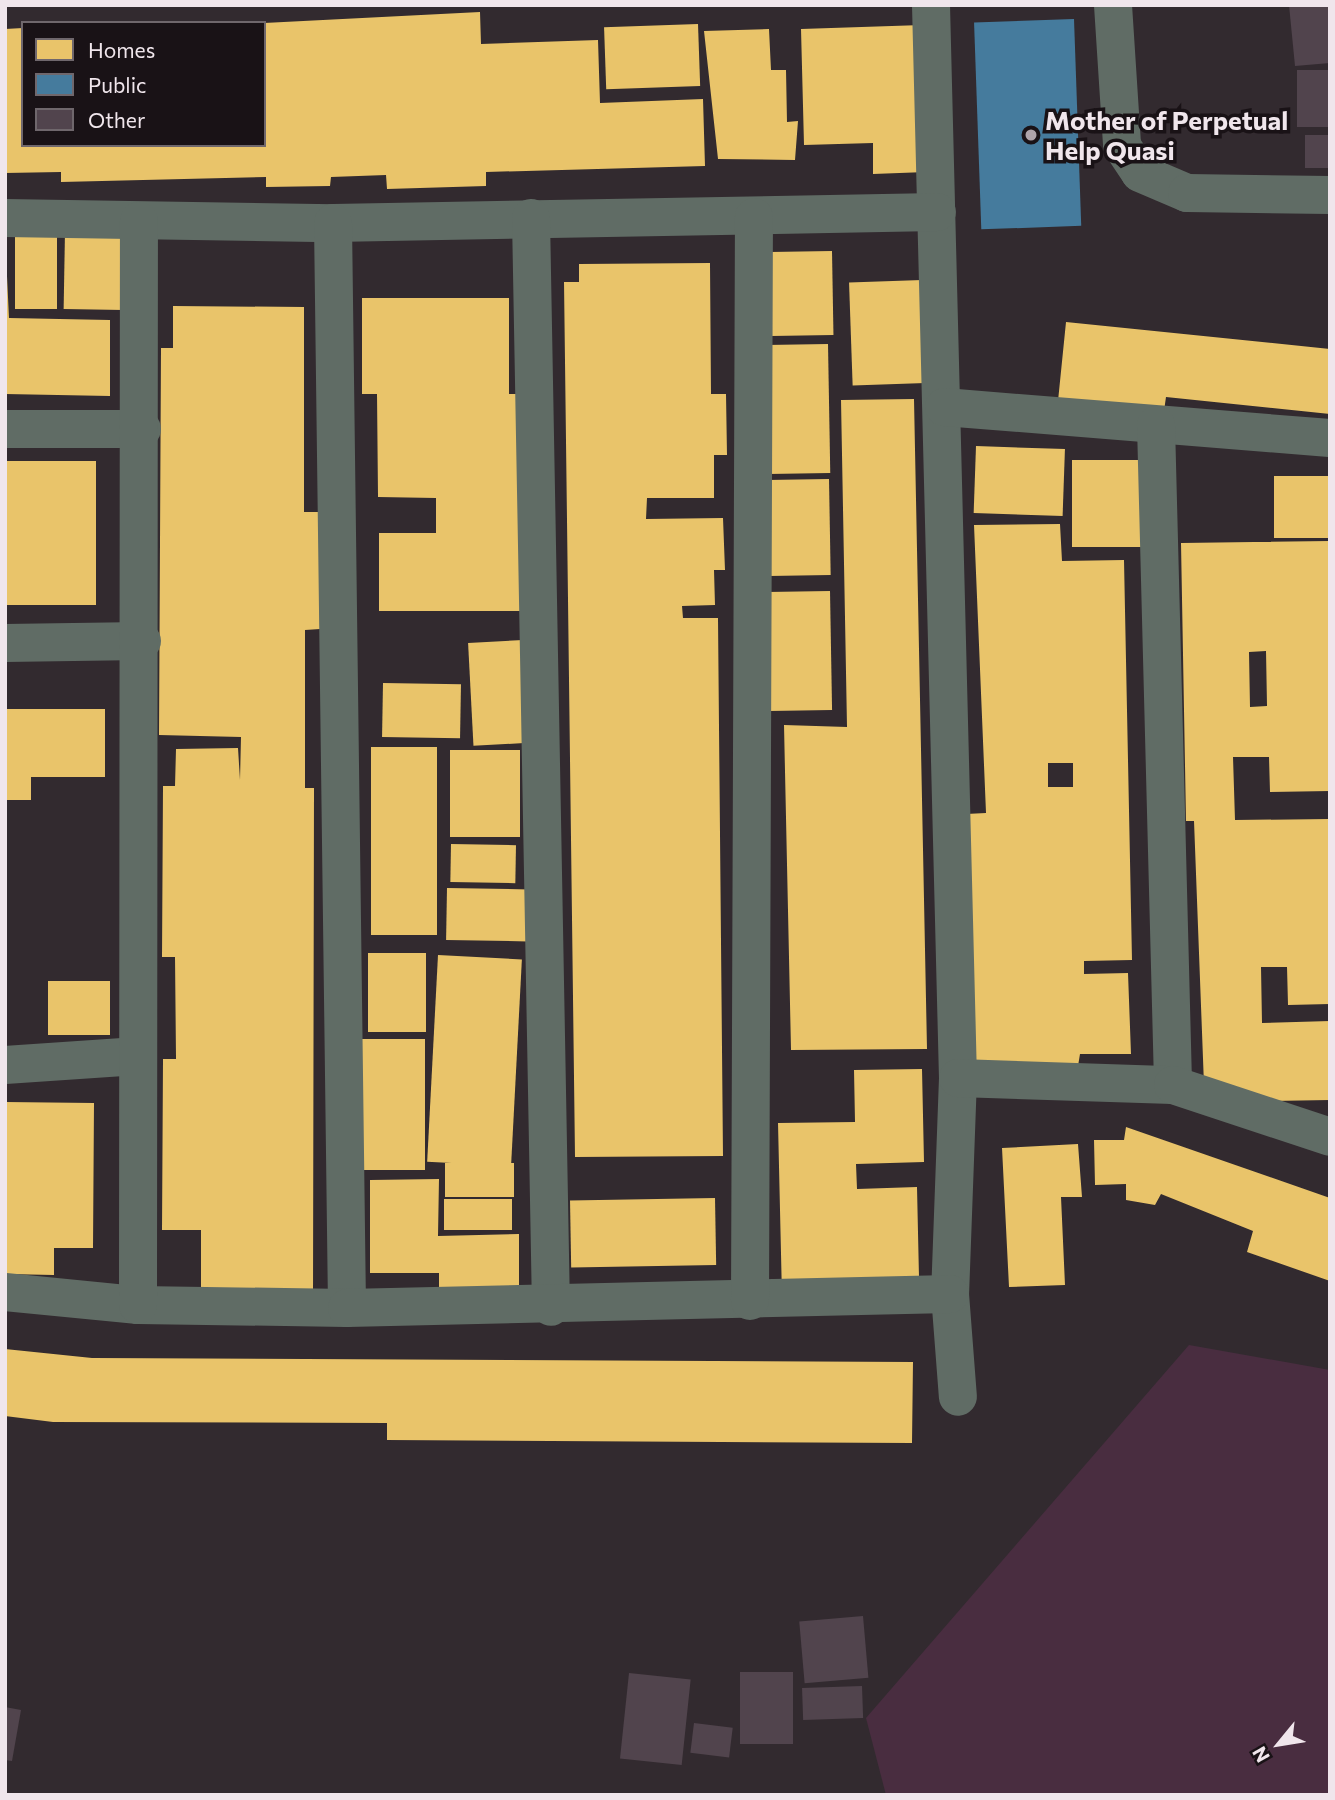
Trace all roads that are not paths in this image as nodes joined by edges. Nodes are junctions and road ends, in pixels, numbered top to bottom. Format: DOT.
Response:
graph roads {
  1 [pos="931,5"];
  2 [pos="1113,5"];
  3 [pos="1330,195"];
  4 [pos="937,212"];
  5 [pos="754,217"];
  6 [pos="5,218"];
  7 [pos="531,218"];
  8 [pos="139,221"];
  9 [pos="333,223"];
  10 [pos="944,407"];
  11 [pos="1156,425"];
  12 [pos="5,429"];
  13 [pos="142,429"];
  14 [pos="1330,438"];
  15 [pos="142,641"];
  16 [pos="5,643"];
  17 [pos="138,1056"];
  18 [pos="5,1065"];
  19 [pos="958,1078"];
  20 [pos="1173,1085"];
  21 [pos="1330,1137"];
  22 [pos="5,1292"];
  23 [pos="950,1294"];
  24 [pos="750,1301"];
  25 [pos="138,1305"];
  26 [pos="551,1307"];
  27 [pos="347,1308"];
  28 [pos="958,1397"];
  1 -- 4 [label="street"];
  2 -- 3 [label="street"];
  4 -- 5 [label="street"];
  4 -- 10 [label="street"];
  5 -- 7 [label="street"];
  5 -- 24 [label="street"];
  6 -- 8 [label="street"];
  7 -- 9 [label="street"];
  7 -- 26 [label="street"];
  8 -- 9 [label="street"];
  8 -- 13 [label="street"];
  9 -- 27 [label="street"];
  10 -- 11 [label="street"];
  10 -- 19 [label="street"];
  11 -- 14 [label="street"];
  11 -- 20 [label="street"];
  12 -- 13 [label="street"];
  13 -- 15 [label="street"];
  15 -- 16 [label="street"];
  15 -- 17 [label="street"];
  17 -- 18 [label="street"];
  17 -- 25 [label="street"];
  19 -- 20 [label="street"];
  19 -- 23 [label="street"];
  20 -- 21 [label="street"];
  22 -- 25 [label="street"];
  23 -- 24 [label="street"];
  23 -- 28 [label="street"];
  24 -- 26 [label="street"];
  25 -- 27 [label="street"];
  26 -- 27 [label="street"];
}
